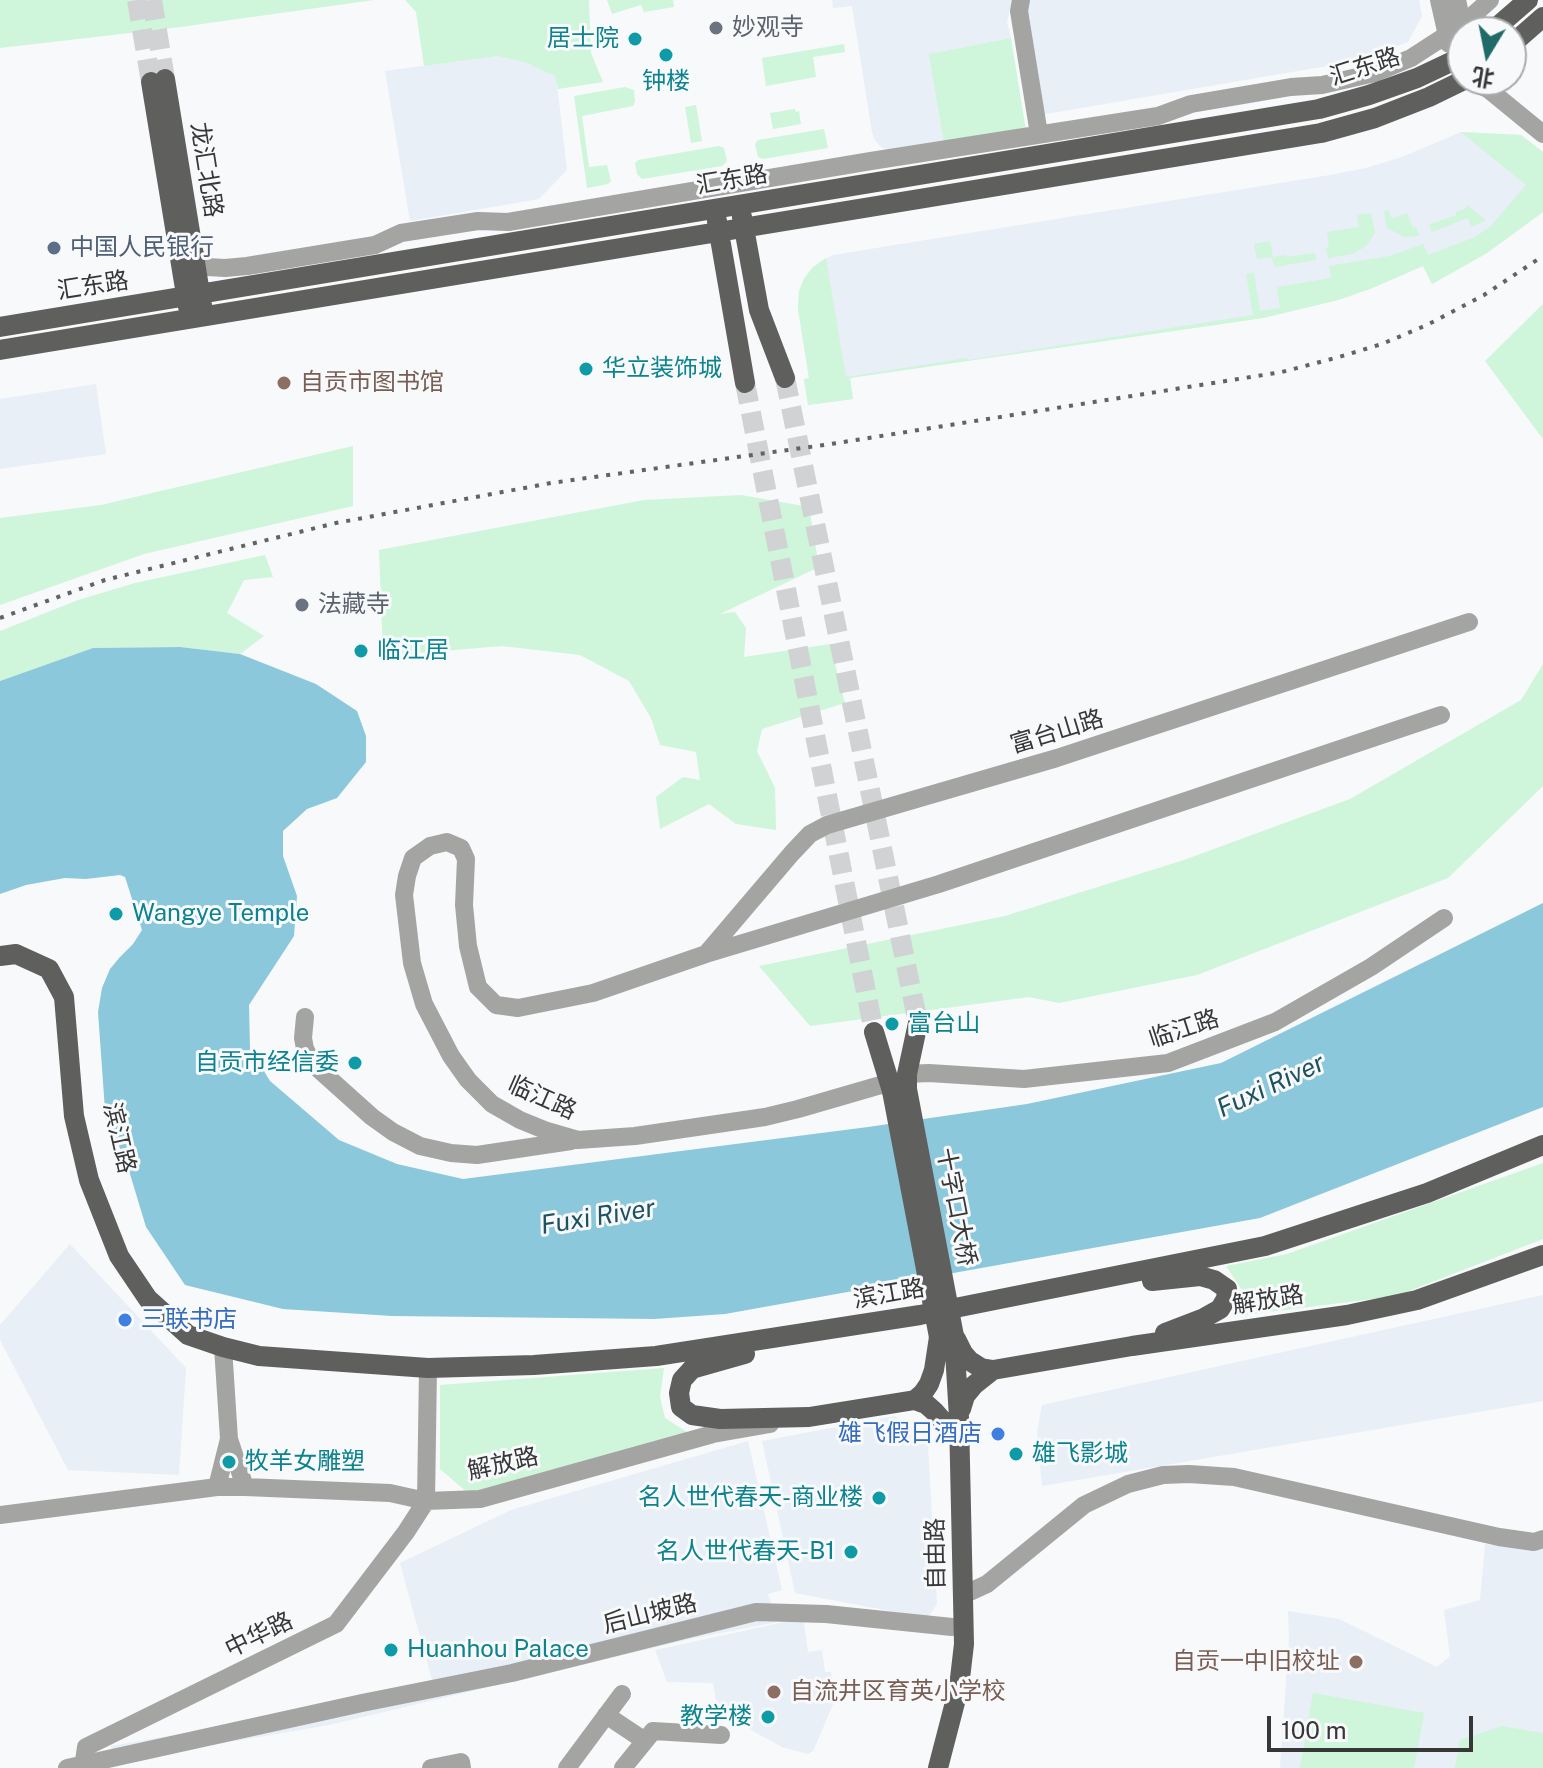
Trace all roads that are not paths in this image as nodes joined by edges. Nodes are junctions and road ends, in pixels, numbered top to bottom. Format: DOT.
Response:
graph roads {
  1 [pos="1021,0"];
  2 [pos="1490,0"];
  3 [pos="1528,0"];
  4 [pos="1473,16"];
  5 [pos="1510,16"];
  6 [pos="1543,17"];
  7 [pos="1527,31"];
  8 [pos="1447,37"];
  9 [pos="1447,73"];
  10 [pos="1447,82"];
  11 [pos="1500,96"];
  12 [pos="1039,134"];
  13 [pos="1543,134"];
  14 [pos="739,205"];
  15 [pos="715,209"];
  16 [pos="744,228"];
  17 [pos="719,233"];
  18 [pos="194,254"];
  19 [pos="193,296"];
  20 [pos="197,318"];
  21 [pos="0,327"];
  22 [pos="0,350"];
  23 [pos="1469,622"];
  24 [pos="1441,715"];
  25 [pos="1444,918"];
  26 [pos="0,945"];
  27 [pos="706,954"];
  28 [pos="0,956"];
  29 [pos="305,1017"];
  30 [pos="918,1023"];
  31 [pos="874,1032"];
  32 [pos="899,1084"];
  33 [pos="578,1140"];
  34 [pos="1543,1145"];
  35 [pos="1543,1255"];
  36 [pos="1101,1280"];
  37 [pos="947,1336"];
  38 [pos="780,1338"];
  39 [pos="1132,1346"];
  40 [pos="223,1347"];
  41 [pos="428,1368"];
  42 [pos="993,1370"];
  43 [pos="915,1400"];
  44 [pos="809,1417"];
  45 [pos="953,1425"];
  46 [pos="229,1439"];
  47 [pos="217,1487"];
  48 [pos="245,1487"];
  49 [pos="426,1501"];
  50 [pos="0,1515"];
  51 [pos="1543,1539"];
  52 [pos="963,1595"];
  53 [pos="952,1627"];
  54 [pos="622,1694"];
  55 [pos="606,1715"];
  56 [pos="721,1735"];
  57 [pos="645,1741"];
  58 [pos="78,1767"];
  59 [pos="431,1768"];
  60 [pos="462,1768"];
  61 [pos="567,1768"];
  62 [pos="623,1768"];
  63 [pos="926,1768"];
  64 [pos="938,1768"];
  1 -- 12 [label="street"];
  2 -- 4 [label="street"];
  3 -- 5 [label="main road"];
  6 -- 7 [label="main road"];
  8 -- 12 [label="street"];
  9 -- 14 [label="main road, 汇东路"];
  10 -- 16 [label="main road, 汇东路"];
  11 -- 13 [label="street"];
  12 -- 18 [label="street"];
  14 -- 15 [label="main road, 汇东路"];
  14 -- 16 [label="main road"];
  15 -- 17 [label="main road"];
  15 -- 19 [label="main road, 汇东路"];
  16 -- 17 [label="main road, 汇东路"];
  16 -- 17 [label="main road"];
  17 -- 20 [label="main road, 汇东路"];
  18 -- 19 [label="main road, 龙汇北路"];
  18 -- 19 [label="main road, 龙汇北路"];
  19 -- 20 [label="main road, 龙汇北路"];
  19 -- 21 [label="main road, 汇东路"];
  20 -- 22 [label="main road, 汇东路"];
  23 -- 27 [label="street, 富台山路"];
  24 -- 27 [label="street"];
  25 -- 32 [label="street, 临江路"];
  26 -- 40 [label="main road, 滨江路"];
  27 -- 33 [label="street, 临江路"];
  28 -- 40 [label="main road, 滨江路"];
  29 -- 33 [label="street"];
  30 -- 32 [label="main road"];
  31 -- 32 [label="main road"];
  32 -- 33 [label="street, 临江路"];
  32 -- 37 [label="main road, 十字口大桥, bridge"];
  34 -- 36 [label="main road, 滨江路"];
  35 -- 39 [label="main road, 解放路"];
  36 -- 38 [label="main road, 滨江路"];
  36 -- 39 [label="main road"];
  37 -- 42 [label="main road"];
  37 -- 43 [label="main road"];
  37 -- 45 [label="main road, 自由路"];
  38 -- 41 [label="main road, 滨江路"];
  38 -- 44 [label="main road"];
  39 -- 42 [label="main road, 解放路"];
  40 -- 41 [label="main road, 滨江路"];
  40 -- 46 [label="street"];
  41 -- 49 [label="street"];
  42 -- 45 [label="main road"];
  43 -- 44 [label="main road, 解放路"];
  43 -- 45 [label="main road"];
  44 -- 49 [label="street, 解放路"];
  45 -- 52 [label="main road, 自由路"];
  45 -- 53 [label="main road, 自由路"];
  46 -- 47 [label="street"];
  46 -- 48 [label="street"];
  47 -- 48 [label="street, 解放路"];
  47 -- 50 [label="street, 解放路"];
  48 -- 49 [label="street, 解放路"];
  49 -- 58 [label="street, 中华路"];
  51 -- 52 [label="street"];
  52 -- 64 [label="main road, 自由路"];
  53 -- 58 [label="street, 后山坡路"];
  53 -- 63 [label="main road, 自由路"];
  54 -- 55 [label="street"];
  55 -- 57 [label="street"];
  55 -- 61 [label="street"];
  56 -- 57 [label="street"];
  57 -- 62 [label="street"];
  59 -- 60 [label="street"];
}
